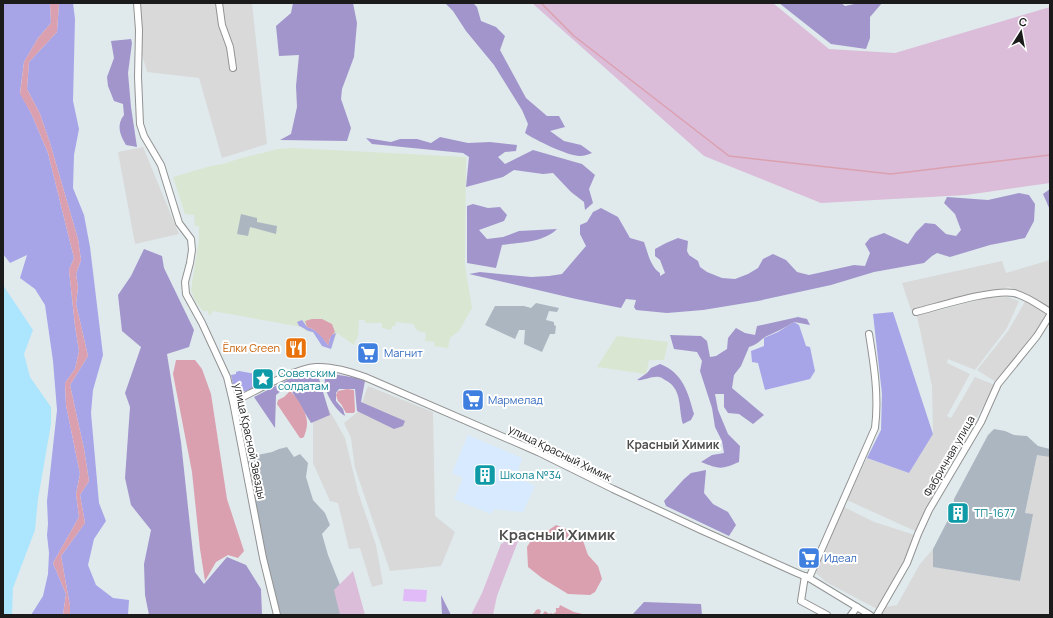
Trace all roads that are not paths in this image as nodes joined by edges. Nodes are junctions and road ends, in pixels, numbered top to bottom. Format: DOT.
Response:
graph roads {
  1 [pos="137,3"];
  2 [pos="219,3"];
  3 [pos="233,68"];
  4 [pos="916,312"];
  5 [pos="1050,314"];
  6 [pos="869,334"];
  7 [pos="233,402"];
  8 [pos="807,577"];
  9 [pos="858,607"];
  10 [pos="276,615"];
  11 [pos="827,615"];
  12 [pos="851,615"];
  13 [pos="870,615"];
  14 [pos="877,615"];
  1 -- 7 [label="street, улица Красной Звезды"];
  2 -- 3 [label="street"];
  4 -- 5 [label="street"];
  5 -- 14 [label="street, Фабричная улица"];
  6 -- 8 [label="street"];
  7 -- 8 [label="street, улица Красный Химик"];
  7 -- 10 [label="street, улица Красной Звезды"];
  8 -- 9 [label="street, улица Красный Химик"];
  8 -- 11 [label="street"];
  9 -- 12 [label="street"];
  9 -- 13 [label="street, улица Красный Химик"];
}
